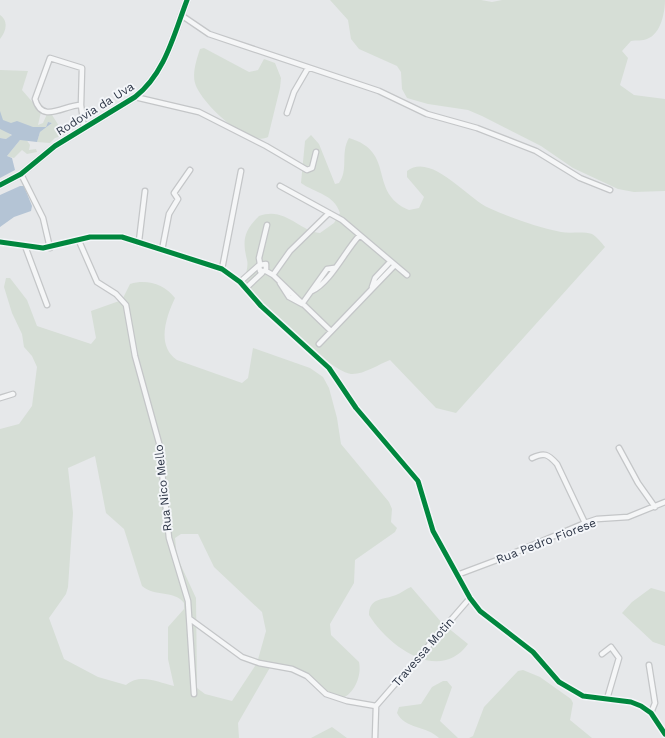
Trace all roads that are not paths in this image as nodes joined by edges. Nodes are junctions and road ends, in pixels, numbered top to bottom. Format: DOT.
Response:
graph roads {
  1 [pos="187,0"];
  2 [pos="181,15"];
  3 [pos="308,68"];
  4 [pos="135,97"];
  5 [pos="81,105"];
  6 [pos="287,114"];
  7 [pos="84,128"];
  8 [pos="316,152"];
  9 [pos="190,170"];
  10 [pos="241,171"];
  11 [pos="21,174"];
  12 [pos="0,185"];
  13 [pos="280,186"];
  14 [pos="610,190"];
  15 [pos="145,191"];
  16 [pos="329,213"];
  17 [pos="267,225"];
  18 [pos="359,236"];
  19 [pos="79,241"];
  20 [pos="139,241"];
  21 [pos="0,242"];
  22 [pos="25,246"];
  23 [pos="50,248"];
  24 [pos="162,250"];
  25 [pos="392,264"];
  26 [pos="259,265"];
  27 [pos="222,269"];
  28 [pos="264,272"];
  29 [pos="273,275"];
  30 [pos="407,275"];
  31 [pos="247,276"];
  32 [pos="253,281"];
  33 [pos="240,282"];
  34 [pos="246,288"];
  35 [pos="302,304"];
  36 [pos="47,305"];
  37 [pos="331,331"];
  38 [pos="319,344"];
  39 [pos="13,394"];
  40 [pos="0,398"];
  41 [pos="619,448"];
  42 [pos="532,458"];
  43 [pos="665,502"];
  44 [pos="655,507"];
  45 [pos="585,523"];
  46 [pos="457,575"];
  47 [pos="470,598"];
  48 [pos="190,619"];
  49 [pos="602,654"];
  50 [pos="649,665"];
  51 [pos="194,694"];
  52 [pos="607,698"];
  53 [pos="376,706"];
  54 [pos="651,714"];
  55 [pos="665,734"];
  56 [pos="375,738"];
  1 -- 2 [label="street, Rodovia da Uva"];
  2 -- 3 [label="street"];
  2 -- 4 [label="street, Rodovia da Uva"];
  3 -- 6 [label="street"];
  3 -- 14 [label="street"];
  4 -- 7 [label="street, Rodovia da Uva"];
  4 -- 8 [label="street"];
  5 -- 5 [label="street"];
  5 -- 7 [label="street"];
  7 -- 11 [label="street, Rodovia da Uva"];
  9 -- 24 [label="street"];
  10 -- 27 [label="street"];
  11 -- 12 [label="street, Rodovia da Uva"];
  11 -- 23 [label="street"];
  13 -- 16 [label="street"];
  15 -- 20 [label="street"];
  16 -- 18 [label="street"];
  16 -- 29 [label="street"];
  17 -- 26 [label="street"];
  18 -- 25 [label="street"];
  18 -- 35 [label="street"];
  19 -- 20 [label="street"];
  19 -- 23 [label="street"];
  19 -- 48 [label="street, Rua Nico Mello"];
  20 -- 24 [label="street"];
  21 -- 22 [label="street"];
  22 -- 23 [label="street"];
  22 -- 36 [label="street"];
  24 -- 27 [label="street"];
  25 -- 30 [label="street"];
  25 -- 37 [label="street"];
  26 -- 28 [label="street"];
  26 -- 28 [label="street"];
  26 -- 31 [label="street"];
  27 -- 33 [label="street"];
  28 -- 29 [label="street"];
  28 -- 32 [label="street"];
  29 -- 35 [label="street"];
  31 -- 32 [label="street"];
  31 -- 33 [label="street"];
  32 -- 34 [label="street"];
  33 -- 34 [label="street"];
  34 -- 46 [label="street"];
  35 -- 37 [label="street"];
  37 -- 38 [label="street"];
  39 -- 40 [label="street"];
  41 -- 44 [label="street"];
  42 -- 45 [label="street"];
  43 -- 44 [label="street, Rua Pedro Fiorese"];
  44 -- 45 [label="street, Rua Pedro Fiorese"];
  45 -- 46 [label="street, Rua Pedro Fiorese"];
  46 -- 47 [label="street"];
  47 -- 52 [label="street"];
  47 -- 53 [label="street, Travessa Motin"];
  48 -- 51 [label="street, Rua Nico Mello"];
  48 -- 53 [label="street"];
  49 -- 52 [label="street"];
  50 -- 54 [label="street"];
  52 -- 54 [label="street"];
  53 -- 56 [label="street"];
  54 -- 55 [label="street"];
}
